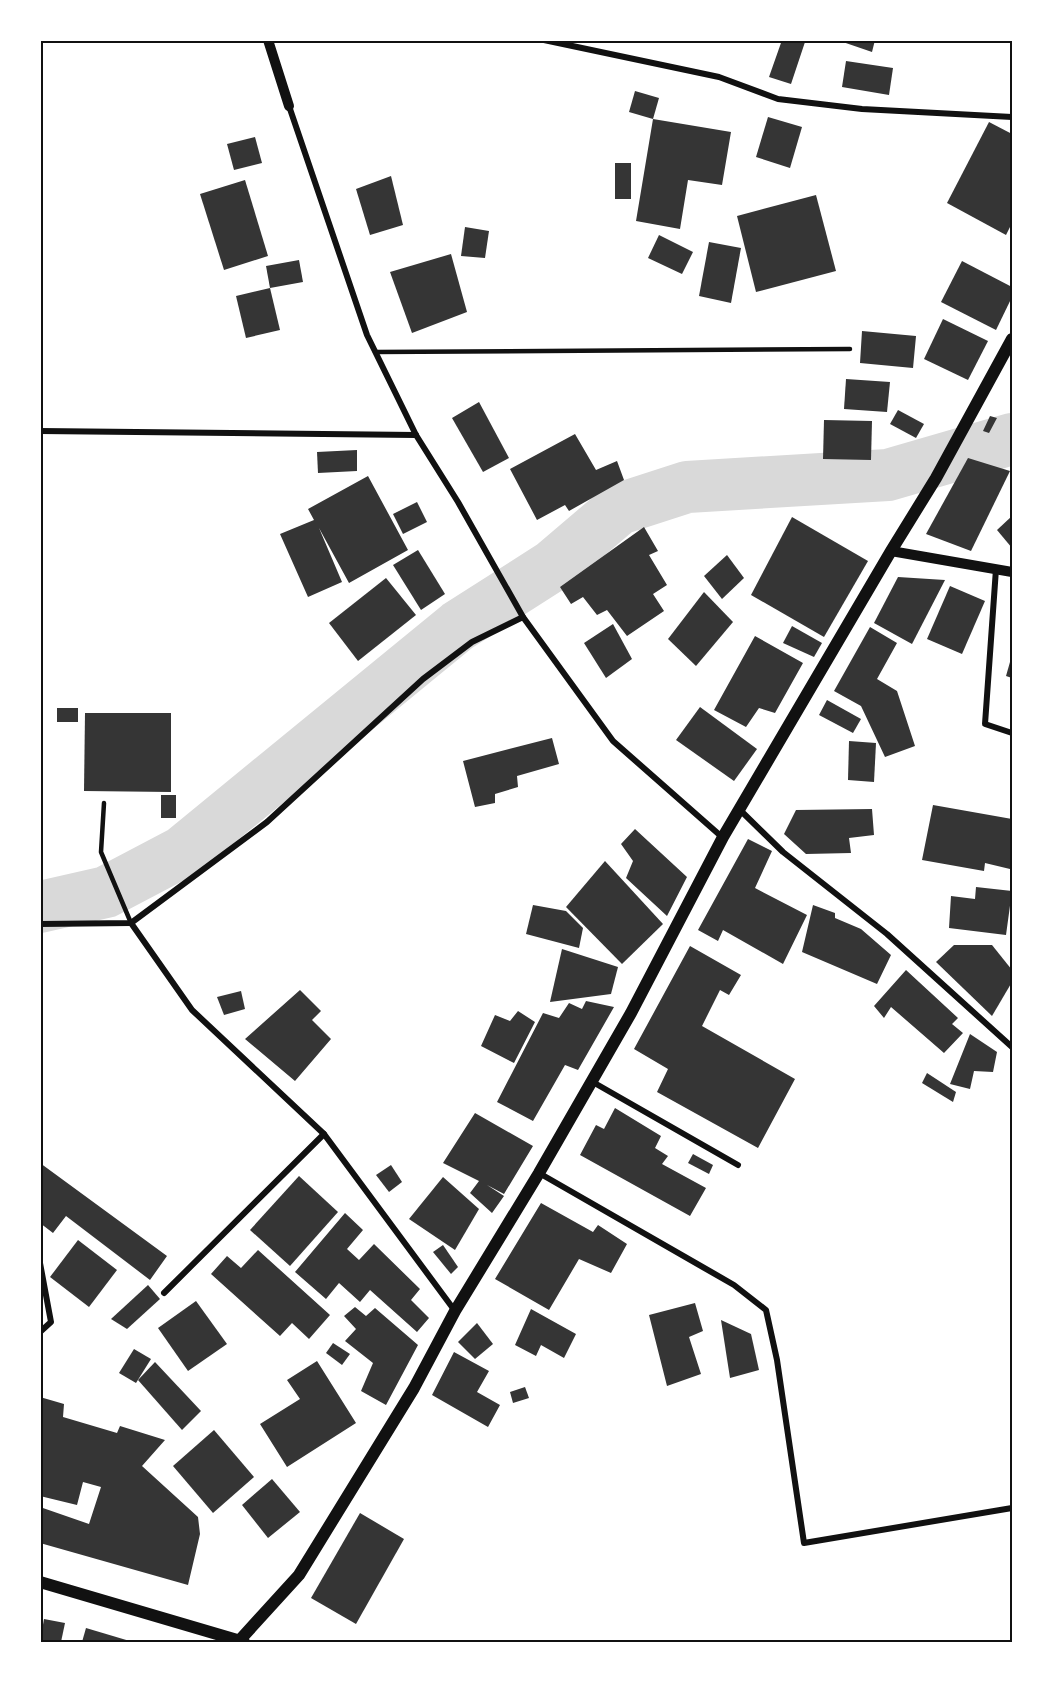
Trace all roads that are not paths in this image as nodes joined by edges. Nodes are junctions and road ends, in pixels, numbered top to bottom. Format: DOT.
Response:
graph roads {
  1 [pos="268,40"];
  2 [pos="544,40"];
  3 [pos="289,106"];
  4 [pos="1012,117"];
  5 [pos="1012,339"];
  6 [pos="850,349"];
  7 [pos="375,352"];
  8 [pos="40,431"];
  9 [pos="416,435"];
  10 [pos="891,551"];
  11 [pos="996,569"];
  12 [pos="1012,572"];
  13 [pos="523,617"];
  14 [pos="1012,733"];
  15 [pos="104,803"];
  16 [pos="739,809"];
  17 [pos="723,837"];
  18 [pos="131,923"];
  19 [pos="40,924"];
  20 [pos="1012,1047"];
  21 [pos="591,1080"];
  22 [pos="324,1134"];
  23 [pos="738,1165"];
  24 [pos="539,1173"];
  25 [pos="40,1263"];
  26 [pos="164,1293"];
  27 [pos="455,1311"];
  28 [pos="40,1332"];
  29 [pos="1012,1508"];
  30 [pos="40,1582"];
  31 [pos="240,1642"];
  1 -- 3 [label="street"];
  2 -- 4 [label="street"];
  3 -- 7 [label="street"];
  5 -- 10 [label="main road"];
  6 -- 7 [label="lane"];
  7 -- 9 [label="street"];
  8 -- 9 [label="street"];
  9 -- 13 [label="street"];
  10 -- 11 [label="street"];
  10 -- 16 [label="main road"];
  11 -- 12 [label="street"];
  11 -- 14 [label="street"];
  13 -- 17 [label="street"];
  13 -- 18 [label="street"];
  15 -- 18 [label="lane"];
  16 -- 17 [label="main road"];
  16 -- 20 [label="street"];
  17 -- 21 [label="main road"];
  18 -- 19 [label="street"];
  18 -- 22 [label="street"];
  21 -- 23 [label="street"];
  21 -- 24 [label="main road"];
  22 -- 26 [label="street"];
  22 -- 27 [label="street"];
  24 -- 27 [label="main road"];
  24 -- 29 [label="street"];
  25 -- 28 [label="street"];
  27 -- 31 [label="main road"];
  30 -- 31 [label="main road"];
}
